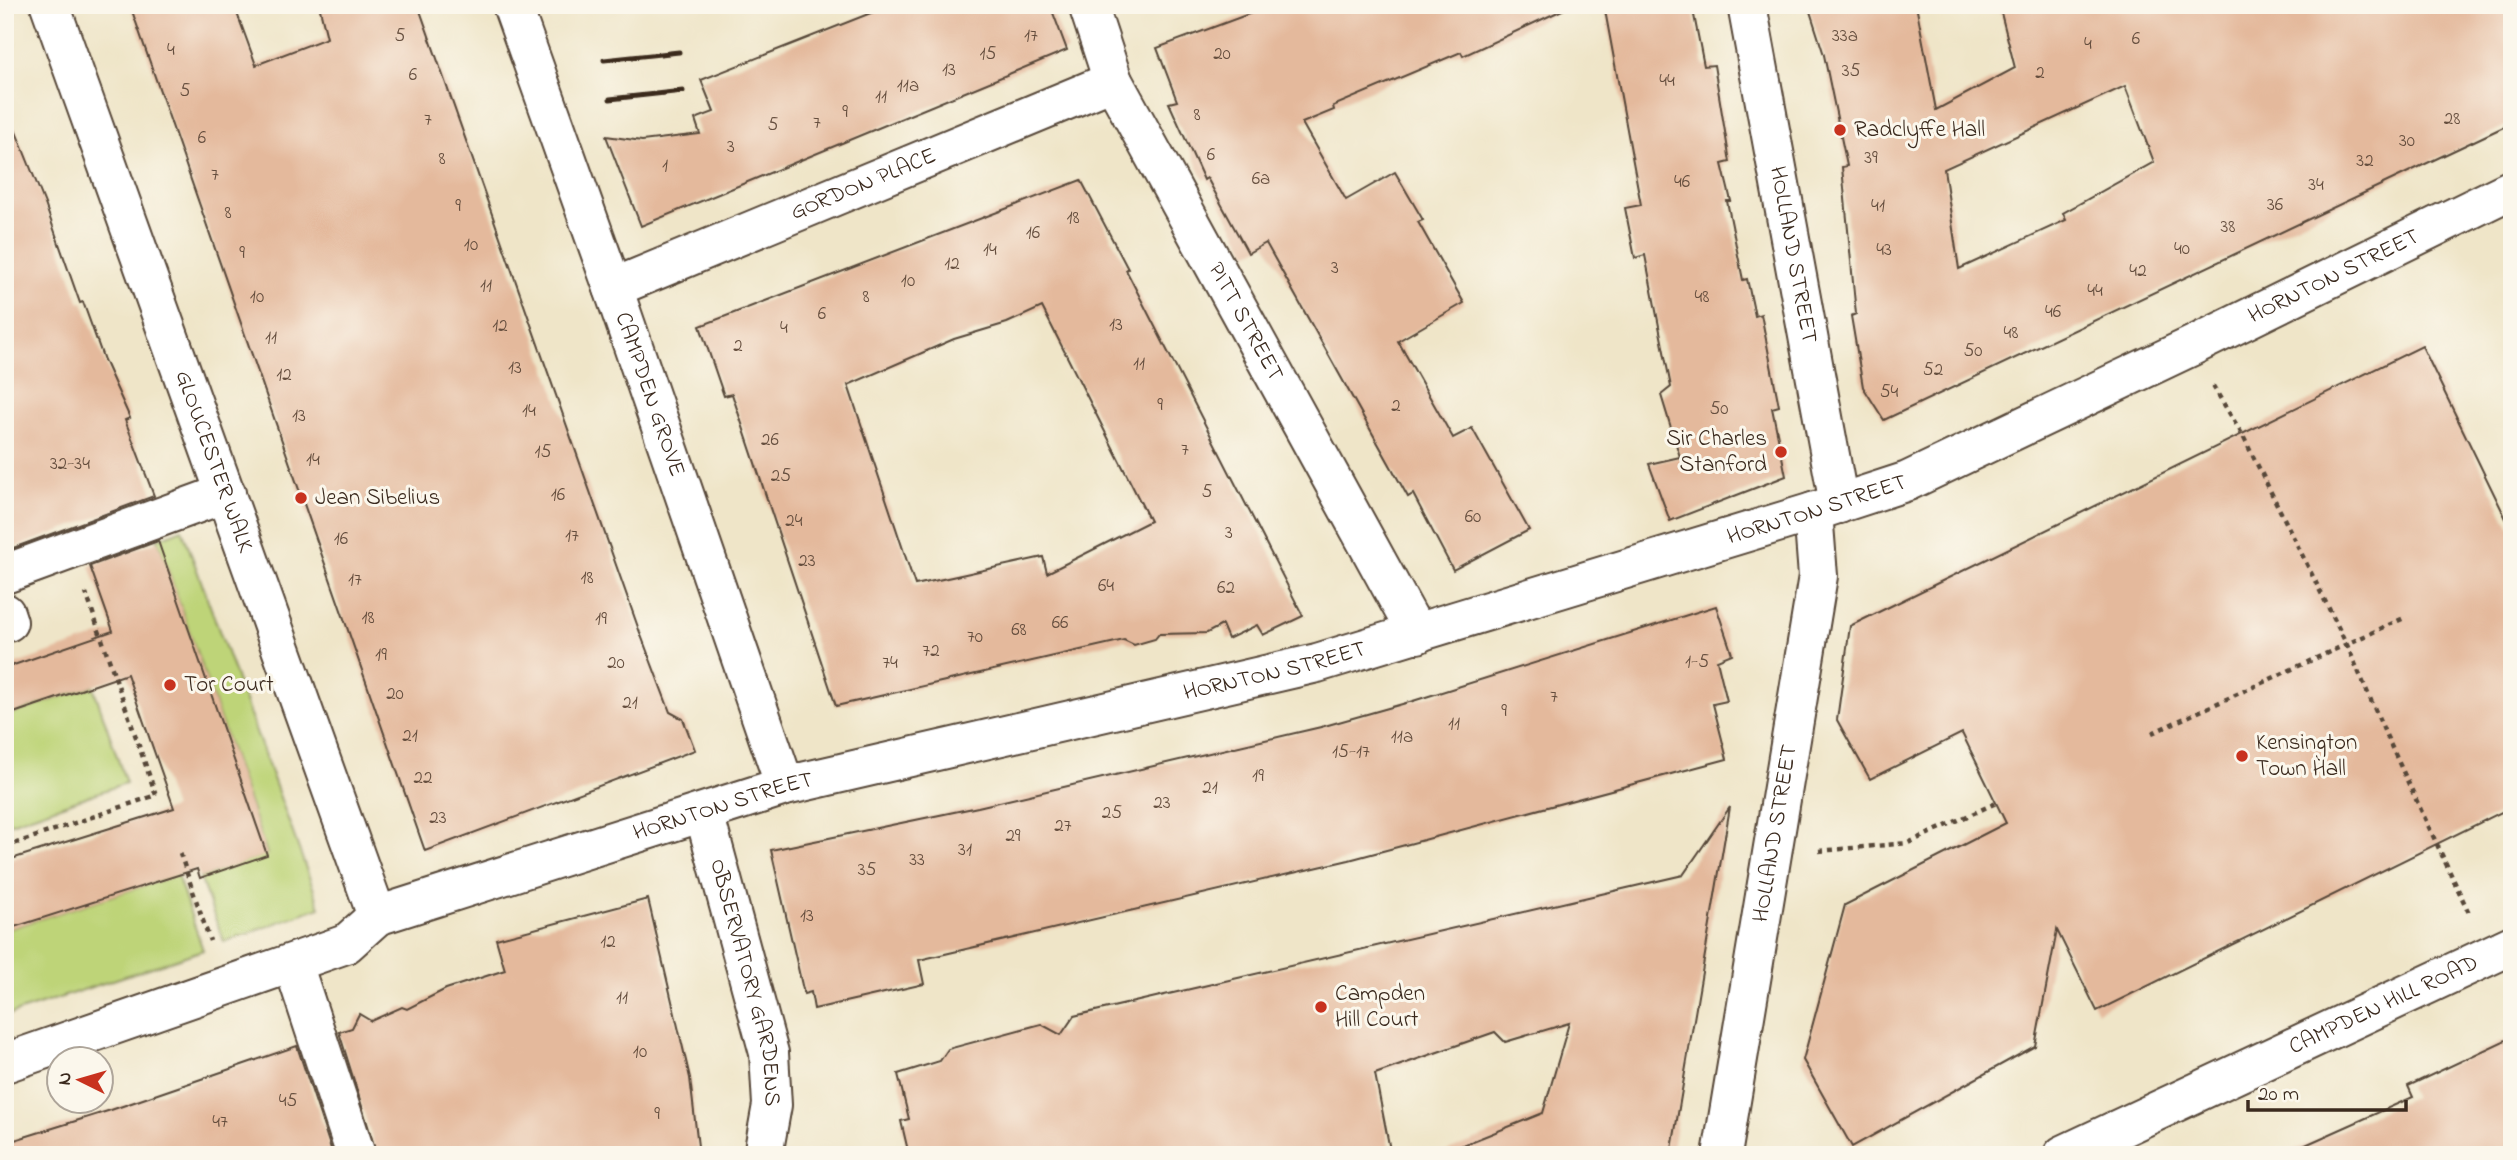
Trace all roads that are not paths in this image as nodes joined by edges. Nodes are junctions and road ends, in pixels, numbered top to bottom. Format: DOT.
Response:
graph roads {
  1 [pos="50,5"];
  2 [pos="512,5"];
  3 [pos="1088,5"];
  4 [pos="1747,5"];
  5 [pos="1113,81"];
  6 [pos="2512,189"];
  7 [pos="613,288"];
  8 [pos="226,493"];
  9 [pos="1826,508"];
  10 [pos="5,574"];
  11 [pos="1417,634"];
  12 [pos="785,786"];
  13 [pos="704,813"];
  14 [pos="377,916"];
  15 [pos="2512,945"];
  16 [pos="293,964"];
  17 [pos="5,1063"];
  18 [pos="356,1155"];
  19 [pos="762,1155"];
  20 [pos="1722,1155"];
  21 [pos="2063,1155"];
  1 -- 8 [label="street, GLOUCESTER WALK"];
  2 -- 7 [label="street, CAMPDEN GROVE"];
  3 -- 5 [label="street, PITT STREET"];
  4 -- 9 [label="street, HOLLAND STREET"];
  5 -- 7 [label="street, GORDON PLACE"];
  5 -- 11 [label="street, PITT STREET"];
  6 -- 9 [label="street, HORNTON STREET"];
  7 -- 12 [label="street, CAMPDEN GROVE"];
  8 -- 10 [label="street"];
  8 -- 14 [label="street, GLOUCESTER WALK"];
  9 -- 11 [label="street, HORNTON STREET"];
  9 -- 20 [label="street, HOLLAND STREET"];
  11 -- 12 [label="street, HORNTON STREET"];
  12 -- 13 [label="street, HORNTON STREET"];
  13 -- 14 [label="street, HORNTON STREET"];
  13 -- 19 [label="street, OBSERVATORY GARDENS"];
  14 -- 16 [label="street, HORNTON STREET"];
  15 -- 21 [label="street, CAMPDEN HILL ROAD"];
  16 -- 17 [label="street, HORNTON STREET"];
  16 -- 18 [label="street"];
}
